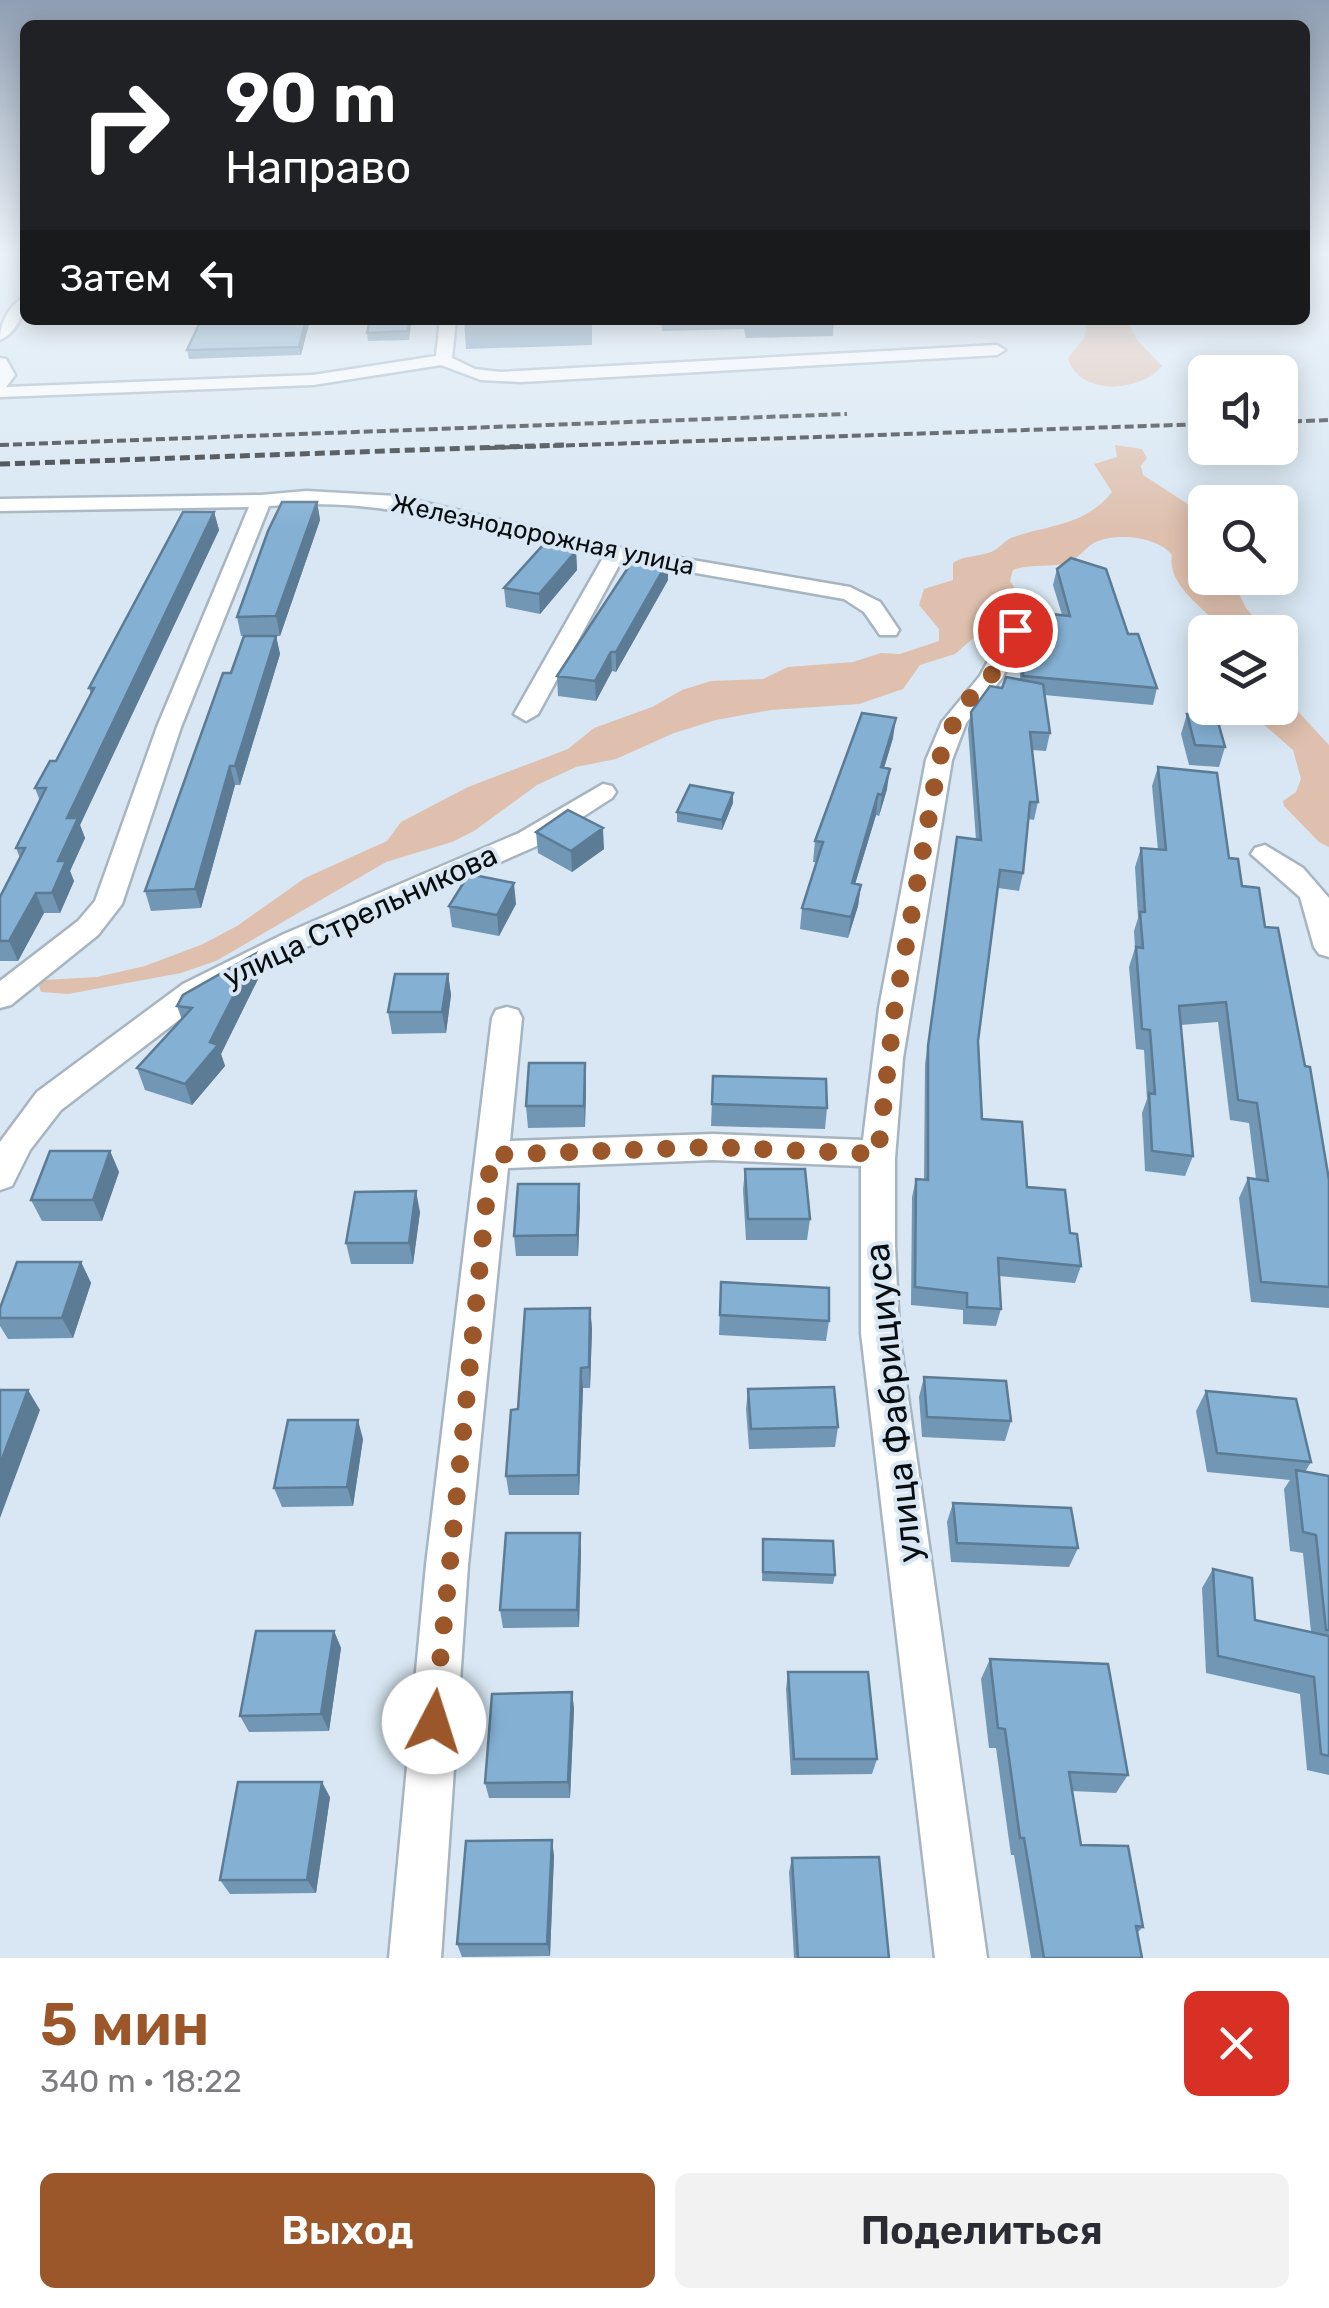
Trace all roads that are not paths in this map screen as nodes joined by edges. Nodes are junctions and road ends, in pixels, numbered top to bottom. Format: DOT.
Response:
graph roads {
  1 [pos="445,346"];
  2 [pos="996,350"];
  3 [pos="444,360"];
  4 [pos="0,363"];
  5 [pos="0,383"];
  6 [pos="0,392"];
  7 [pos="262,501"];
  8 [pos="0,506"];
  9 [pos="616,552"];
  10 [pos="888,630"];
  11 [pos="1015,630"];
  12 [pos="526,714"];
  13 [pos="602,792"];
  14 [pos="1265,854"];
  15 [pos="1329,947"];
  16 [pos="0,997"];
  17 [pos="507,1018"];
  18 [pos="878,1154"];
  19 [pos="491,1155"];
  20 [pos="0,1176"];
  21 [pos="414,1958"];
  22 [pos="961,1958"];
  1 -- 3 [label="street"];
  2 -- 3 [label="street"];
  3 -- 6 [label="street"];
  4 -- 5 [label="street"];
  7 -- 8 [label="street, Железнодорожная улица"];
  7 -- 9 [label="street, Железнодорожная улица"];
  7 -- 16 [label="street"];
  9 -- 10 [label="street, Железнодорожная улица"];
  9 -- 12 [label="street"];
  11 -- 18 [label="street, улица Фабрициуса"];
  13 -- 20 [label="street, улица Стрельникова"];
  14 -- 15 [label="street"];
  17 -- 19 [label="street"];
  18 -- 19 [label="street"];
  18 -- 22 [label="street, улица Фабрициуса"];
  19 -- 21 [label="street"];
}
